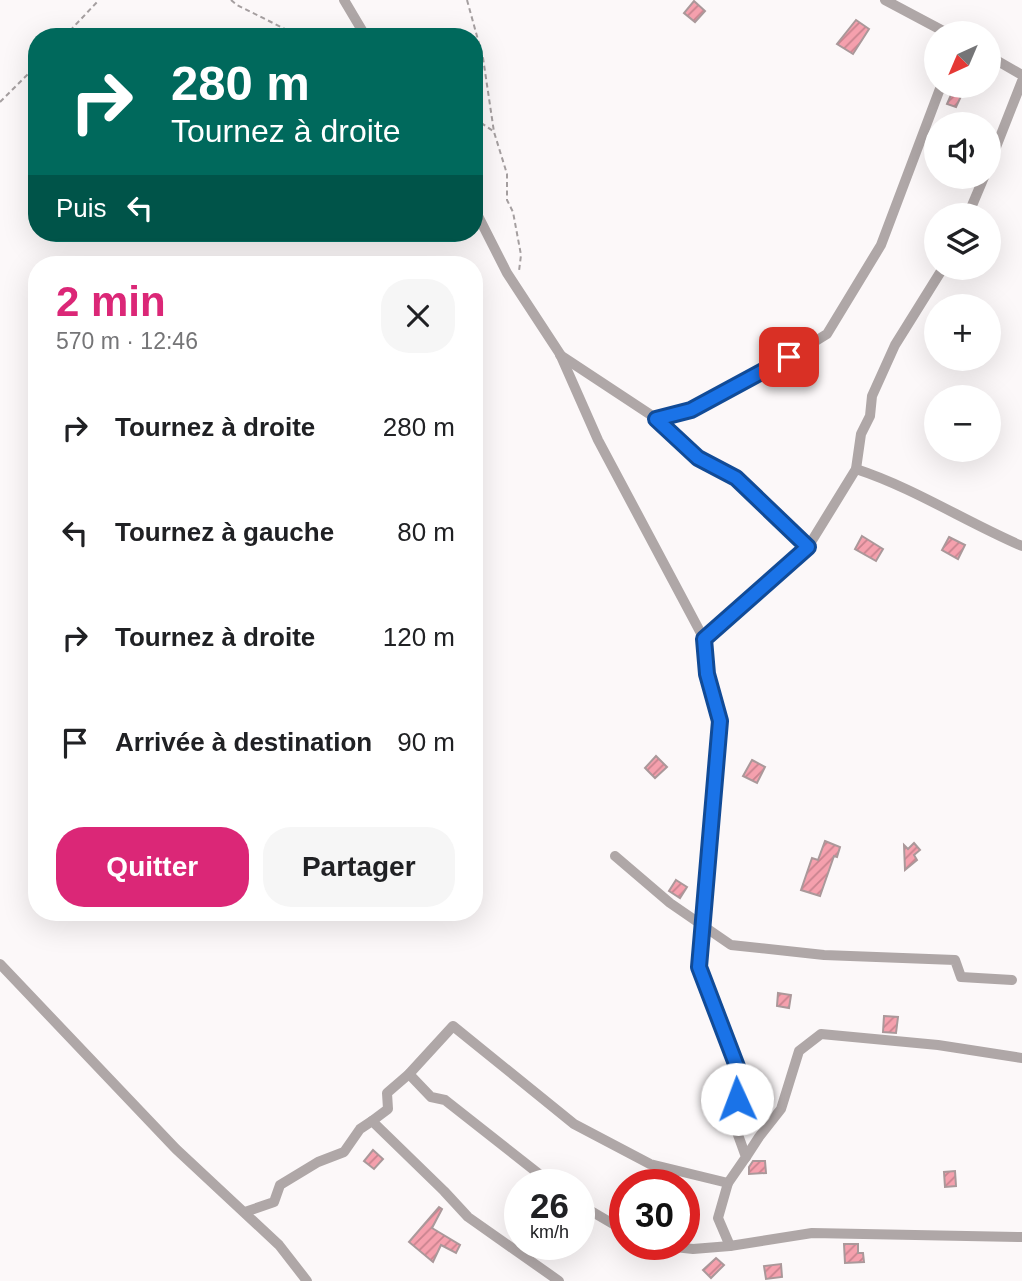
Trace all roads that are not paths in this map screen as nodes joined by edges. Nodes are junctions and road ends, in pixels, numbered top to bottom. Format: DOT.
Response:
graph roads {
  1 [pos="344,0"];
  2 [pos="885,0"];
  3 [pos="924,21"];
  4 [pos="361,28"];
  5 [pos="1001,63"];
  6 [pos="1022,75"];
  7 [pos="1022,81"];
  8 [pos="936,98"];
  9 [pos="1001,134"];
  10 [pos="483,226"];
  11 [pos="936,280"];
  12 [pos="560,354"];
  13 [pos="656,419"];
  14 [pos="856,469"];
  15 [pos="808,547"];
  16 [pos="1022,547"];
  17 [pos="704,639"];
  18 [pos="615,856"];
  19 [pos="703,925"];
  20 [pos="0,964"];
  21 [pos="1012,980"];
  22 [pos="1022,1058"];
  23 [pos="409,1074"];
  24 [pos="372,1121"];
  25 [pos="746,1157"];
  26 [pos="533,1169"];
  27 [pos="728,1183"];
  28 [pos="245,1212"];
  29 [pos="1022,1237"];
  30 [pos="730,1246"];
  31 [pos="700,1248"];
  32 [pos="307,1281"];
  33 [pos="559,1281"];
  1 -- 4 [label="street"];
  2 -- 3 [label="street"];
  5 -- 6 [label="street"];
  7 -- 9 [label="street"];
  8 -- 13 [label="street"];
  10 -- 12 [label="street"];
  11 -- 14 [label="street"];
  12 -- 13 [label="street"];
  12 -- 17 [label="street"];
  13 -- 15 [label="street"];
  14 -- 15 [label="street"];
  14 -- 16 [label="street"];
  15 -- 17 [label="street"];
  17 -- 19 [label="street"];
  18 -- 19 [label="street"];
  19 -- 21 [label="street"];
  19 -- 25 [label="street"];
  20 -- 28 [label="street"];
  22 -- 25 [label="street"];
  23 -- 24 [label="street"];
  23 -- 26 [label="street"];
  23 -- 27 [label="street"];
  24 -- 28 [label="street"];
  24 -- 33 [label="street"];
  25 -- 27 [label="street"];
  27 -- 30 [label="street"];
  28 -- 32 [label="street"];
  29 -- 30 [label="street"];
  30 -- 31 [label="street"];
}
